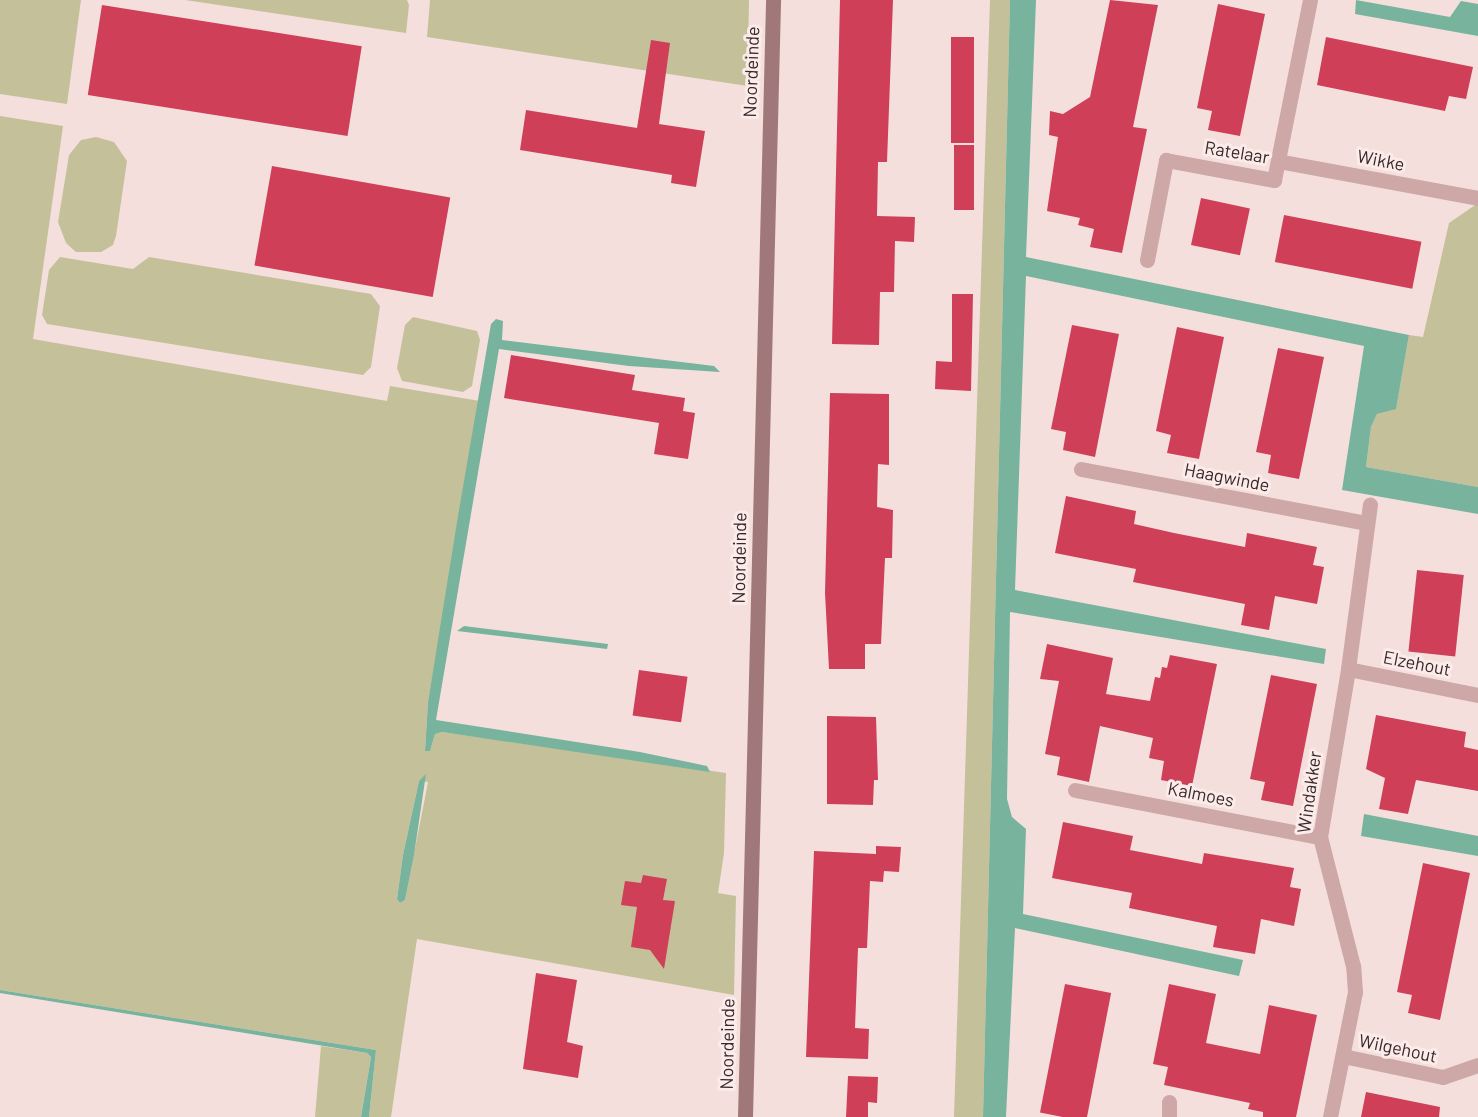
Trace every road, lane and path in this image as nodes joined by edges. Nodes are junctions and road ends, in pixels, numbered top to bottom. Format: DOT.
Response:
graph roads {
  1 [pos="773,0"];
  2 [pos="1308,8"];
  3 [pos="1278,161"];
  4 [pos="1478,198"];
  5 [pos="1147,260"];
  6 [pos="1081,469"];
  7 [pos="1370,504"];
  8 [pos="1367,523"];
  9 [pos="1348,669"];
  10 [pos="1478,695"];
  11 [pos="1075,790"];
  12 [pos="1320,837"];
  13 [pos="1343,1056"];
  14 [pos="1478,1065"];
  15 [pos="745,1117"];
  16 [pos="1330,1117"];
  1 -- 15 [label="main road, Noordeinde"];
  2 -- 3 [label="street, Ratelaar"];
  3 -- 4 [label="street, Wikke"];
  3 -- 5 [label="street, Ratelaar"];
  6 -- 8 [label="street, Haagwinde"];
  7 -- 8 [label="street, Windakker"];
  8 -- 9 [label="street, Windakker"];
  9 -- 10 [label="street, Elzehout"];
  9 -- 12 [label="street, Windakker"];
  11 -- 12 [label="street, Kalmoes"];
  12 -- 13 [label="street, Windakker"];
  13 -- 14 [label="street, Wilgehout"];
  13 -- 16 [label="street, Windakker"];
}
